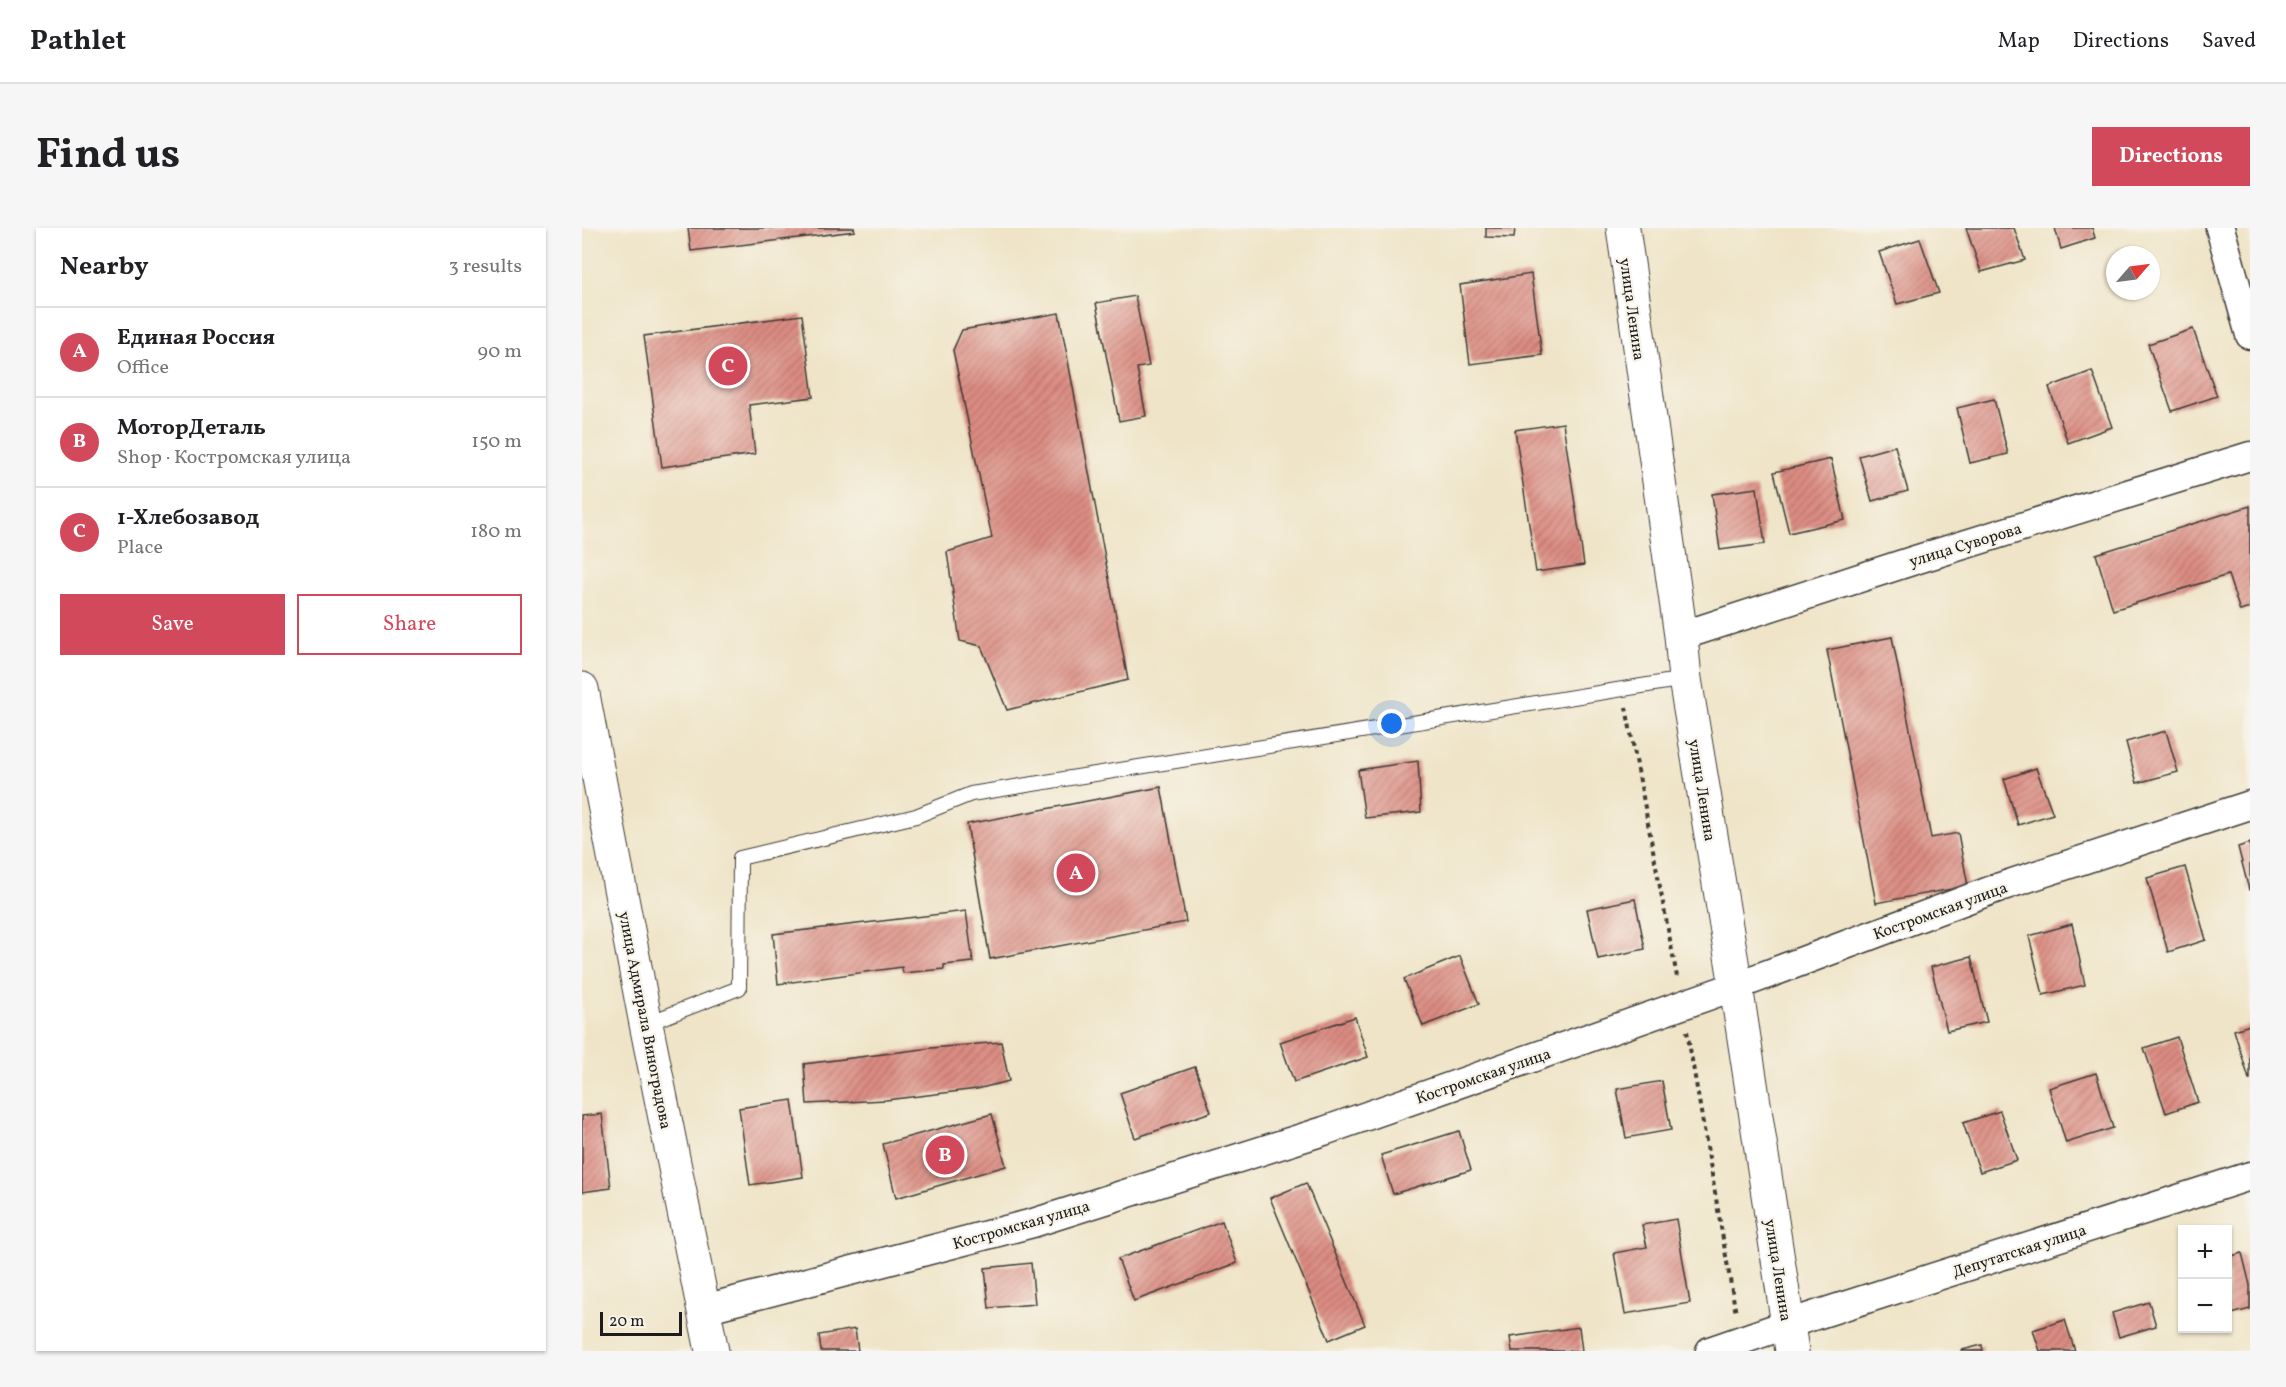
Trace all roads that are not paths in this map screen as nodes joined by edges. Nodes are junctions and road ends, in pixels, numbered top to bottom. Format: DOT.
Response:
graph roads {
  1 [pos="1623,228"];
  2 [pos="2220,228"];
  3 [pos="2250,335"];
  4 [pos="2250,456"];
  5 [pos="1681,636"];
  6 [pos="1685,679"];
  7 [pos="582,689"];
  8 [pos="2250,805"];
  9 [pos="1736,986"];
  10 [pos="646,1024"];
  11 [pos="2250,1176"];
  12 [pos="704,1309"];
  13 [pos="1790,1338"];
  14 [pos="712,1351"];
  15 [pos="1710,1351"];
  1 -- 5 [label="street, улица Ленина"];
  2 -- 3 [label="street"];
  4 -- 5 [label="street, улица Суворова"];
  5 -- 6 [label="street, улица Ленина"];
  6 -- 9 [label="street, улица Ленина"];
  6 -- 10 [label="lane"];
  7 -- 10 [label="street, улица Адмирала Виноградова"];
  8 -- 9 [label="street, Костромская улица"];
  9 -- 12 [label="street, Костромская улица"];
  9 -- 13 [label="street, улица Ленина"];
  10 -- 12 [label="street, улица Адмирала Виноградова"];
  11 -- 13 [label="street, Депутатская улица"];
  12 -- 14 [label="street, улица Адмирала Виноградова"];
  13 -- 15 [label="street, Депутатская улица"];
}
